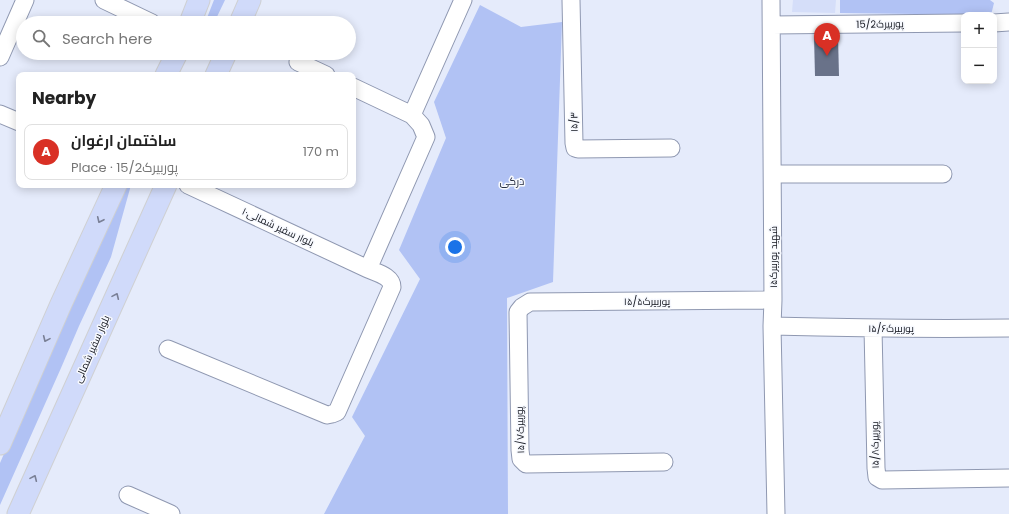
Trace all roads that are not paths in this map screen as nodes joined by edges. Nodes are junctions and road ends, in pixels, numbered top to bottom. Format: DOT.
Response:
graph roads {
  1 [pos="25,0"];
  2 [pos="104,0"];
  3 [pos="199,0"];
  4 [pos="250,0"];
  5 [pos="463,0"];
  6 [pos="571,0"];
  7 [pos="771,0"];
  8 [pos="18,16"];
  9 [pos="137,16"];
  10 [pos="193,16"];
  11 [pos="243,16"];
  12 [pos="16,21"];
  13 [pos="1009,22"];
  14 [pos="961,23"];
  15 [pos="997,23"];
  16 [pos="772,25"];
  17 [pos="0,57"];
  18 [pos="174,60"];
  19 [pos="223,60"];
  20 [pos="298,62"];
  21 [pos="168,72"];
  22 [pos="217,72"];
  23 [pos="320,72"];
  24 [pos="356,89"];
  25 [pos="0,114"];
  26 [pos="412,115"];
  27 [pos="16,121"];
  28 [pos="671,148"];
  29 [pos="773,174"];
  30 [pos="943,174"];
  31 [pos="115,188"];
  32 [pos="165,188"];
  33 [pos="194,188"];
  34 [pos="368,270"];
  35 [pos="773,300"];
  36 [pos="522,307"];
  37 [pos="772,326"];
  38 [pos="873,328"];
  39 [pos="1009,328"];
  40 [pos="168,348"];
  41 [pos="0,444"];
  42 [pos="664,462"];
  43 [pos="1009,478"];
  44 [pos="128,495"];
  45 [pos="18,514"];
  46 [pos="171,514"];
  47 [pos="776,514"];
  1 -- 8 [label="street"];
  2 -- 9 [label="street"];
  3 -- 10 [label="main road"];
  4 -- 11 [label="main road"];
  5 -- 26 [label="street"];
  6 -- 28 [label="street, ۱۵/۳"];
  7 -- 16 [label="street, شهید پوربیرک۱۵"];
  12 -- 17 [label="street"];
  13 -- 15 [label="street"];
  14 -- 16 [label="street, پوربیرک15/2"];
  16 -- 29 [label="street, شهید پوربیرک۱۵"];
  18 -- 21 [label="main road"];
  19 -- 22 [label="main road"];
  20 -- 23 [label="street"];
  24 -- 26 [label="street"];
  25 -- 27 [label="street"];
  26 -- 34 [label="street"];
  29 -- 30 [label="street"];
  29 -- 35 [label="street, شهید پوربیرک۱۵"];
  31 -- 41 [label="main road, one-way"];
  45 -- 32 [label="main road, بلوار سفیر شمالی, one-way"];
  33 -- 34 [label="street, بلوار سفیر شمالی۱۰"];
  34 -- 40 [label="street, بلوار سفیر شمالی۱۰"];
  35 -- 36 [label="street, پوربیرک۱۵/۵"];
  35 -- 37 [label="street, شهید پوربیرک۱۵"];
  36 -- 42 [label="street, پوربیرک۱۵/۷"];
  37 -- 38 [label="street, پوربیرک۱۵/۶"];
  37 -- 47 [label="street, شهید پوربیرک۱۵"];
  38 -- 39 [label="street, پوربیرک۱۵/۶"];
  38 -- 43 [label="street, پوربیرک۱۵/۸"];
  44 -- 46 [label="street"];
}
